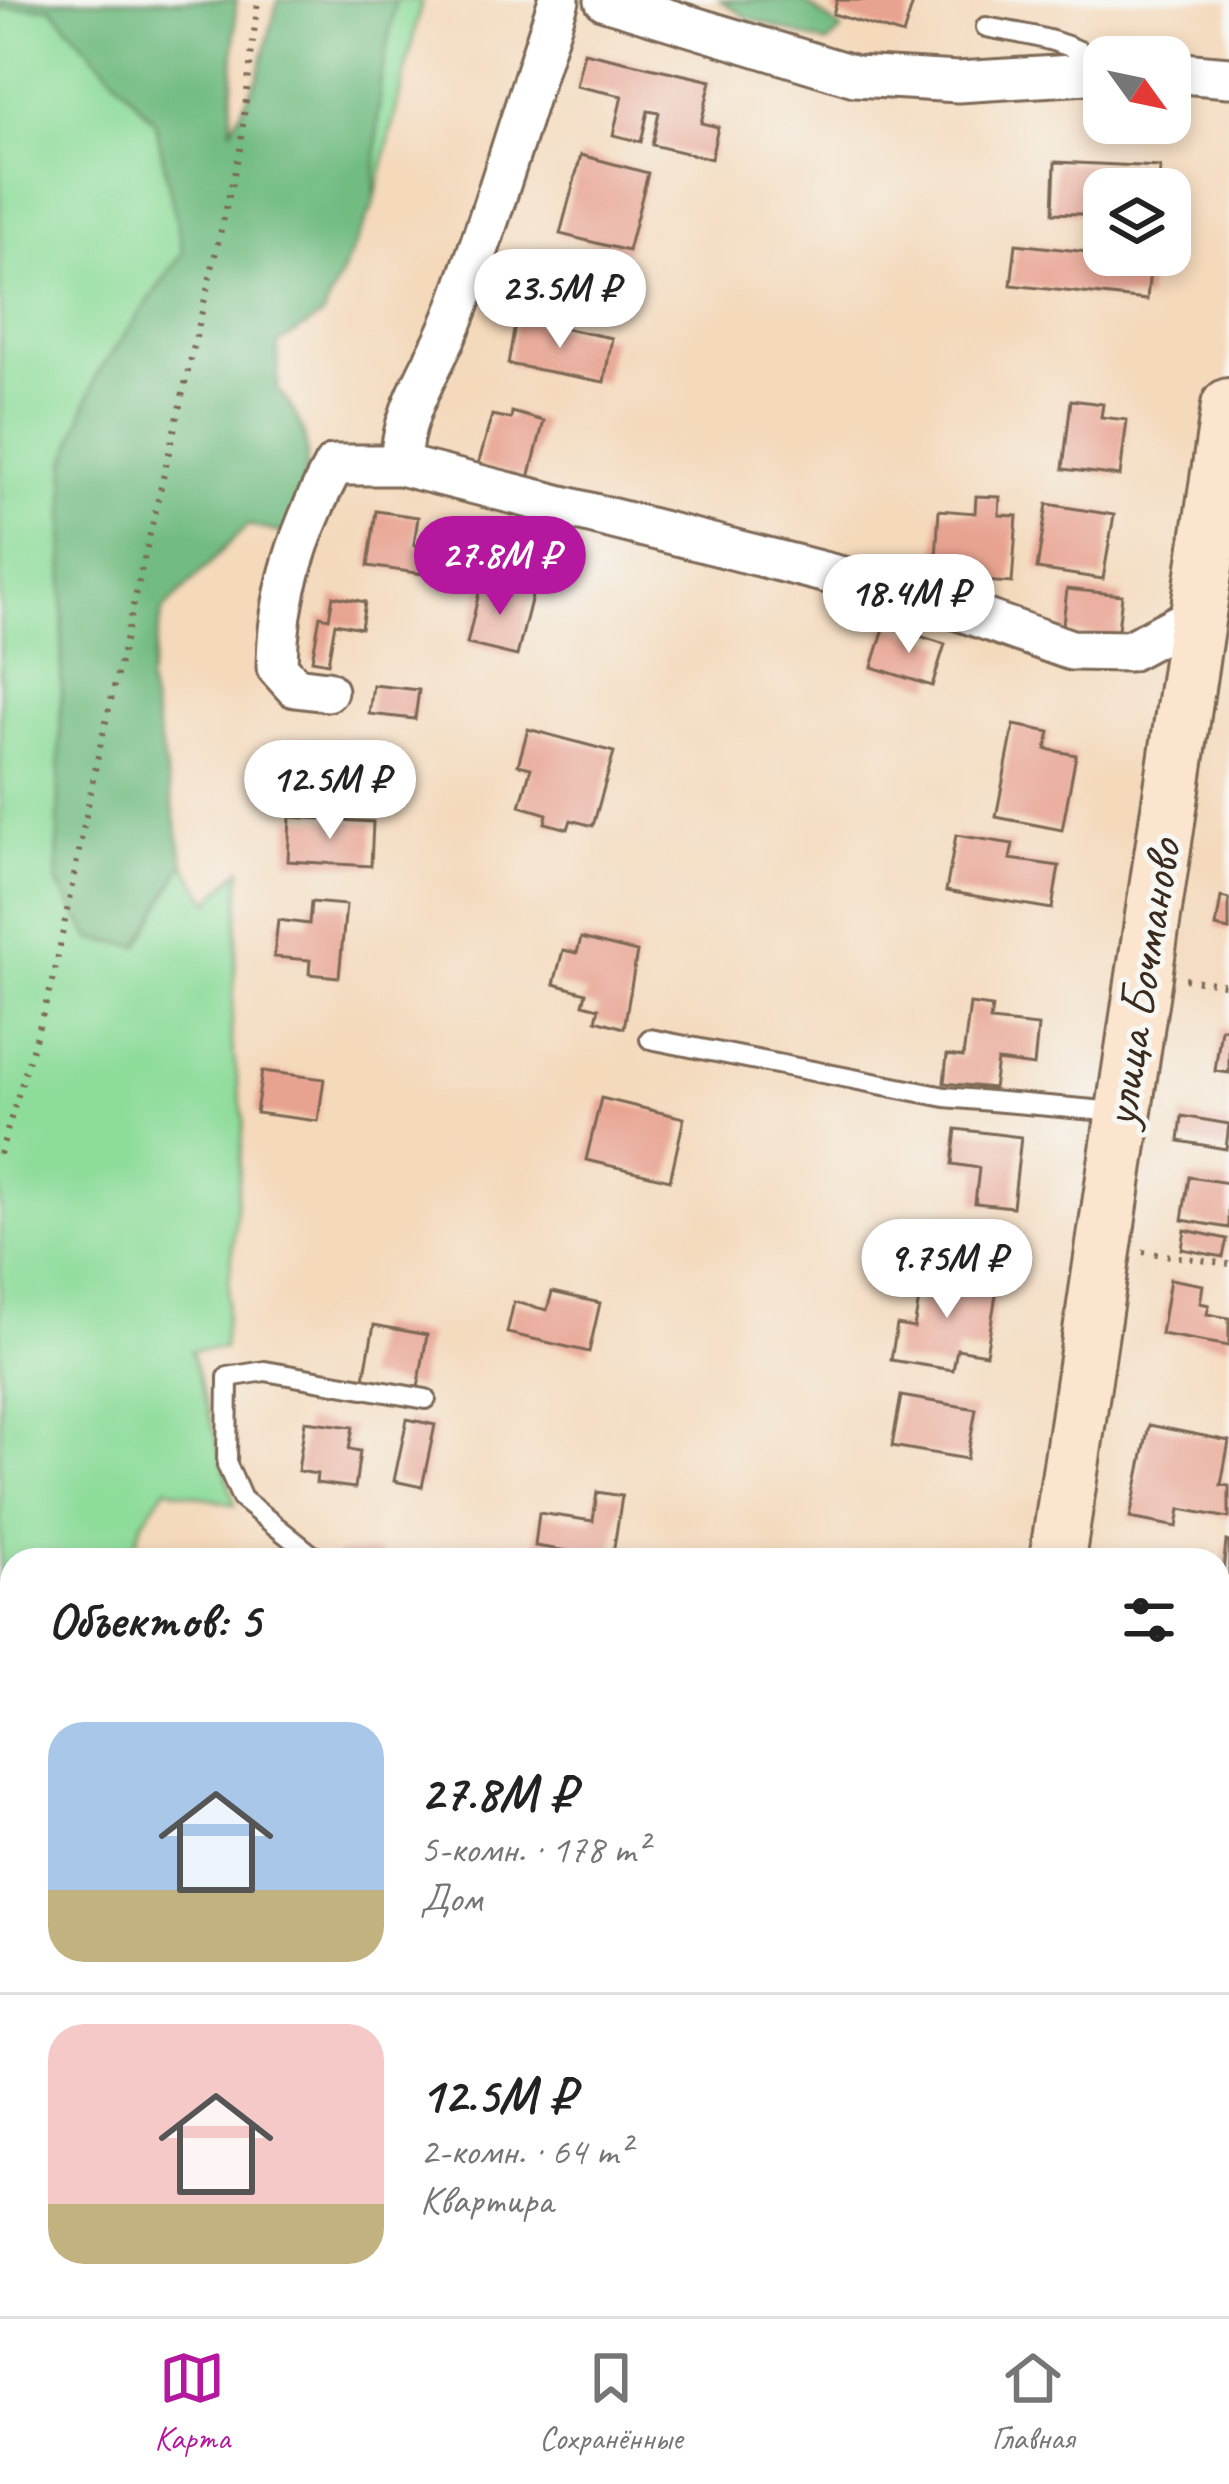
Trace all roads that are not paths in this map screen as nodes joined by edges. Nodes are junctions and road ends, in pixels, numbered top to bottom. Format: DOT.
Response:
graph roads {
  1 [pos="559,0"];
  2 [pos="605,0"];
  3 [pos="986,27"];
  4 [pos="1083,51"];
  5 [pos="1083,71"];
  6 [pos="1191,74"];
  7 [pos="1229,77"];
  8 [pos="1229,406"];
  9 [pos="400,465"];
  10 [pos="1197,616"];
  11 [pos="326,691"];
  12 [pos="650,1039"];
  13 [pos="1122,1112"];
  14 [pos="426,1399"];
  15 [pos="303,1548"];
  16 [pos="1059,1548"];
  1 -- 9 [label="street"];
  2 -- 5 [label="street"];
  3 -- 4 [label="lane"];
  6 -- 7 [label="street"];
  8 -- 10 [label="main road, улица Бочманово"];
  9 -- 10 [label="street"];
  9 -- 11 [label="street"];
  10 -- 13 [label="main road, улица Бочманово"];
  12 -- 13 [label="lane"];
  13 -- 16 [label="main road, улица Бочманово"];
  14 -- 15 [label="lane"];
}
